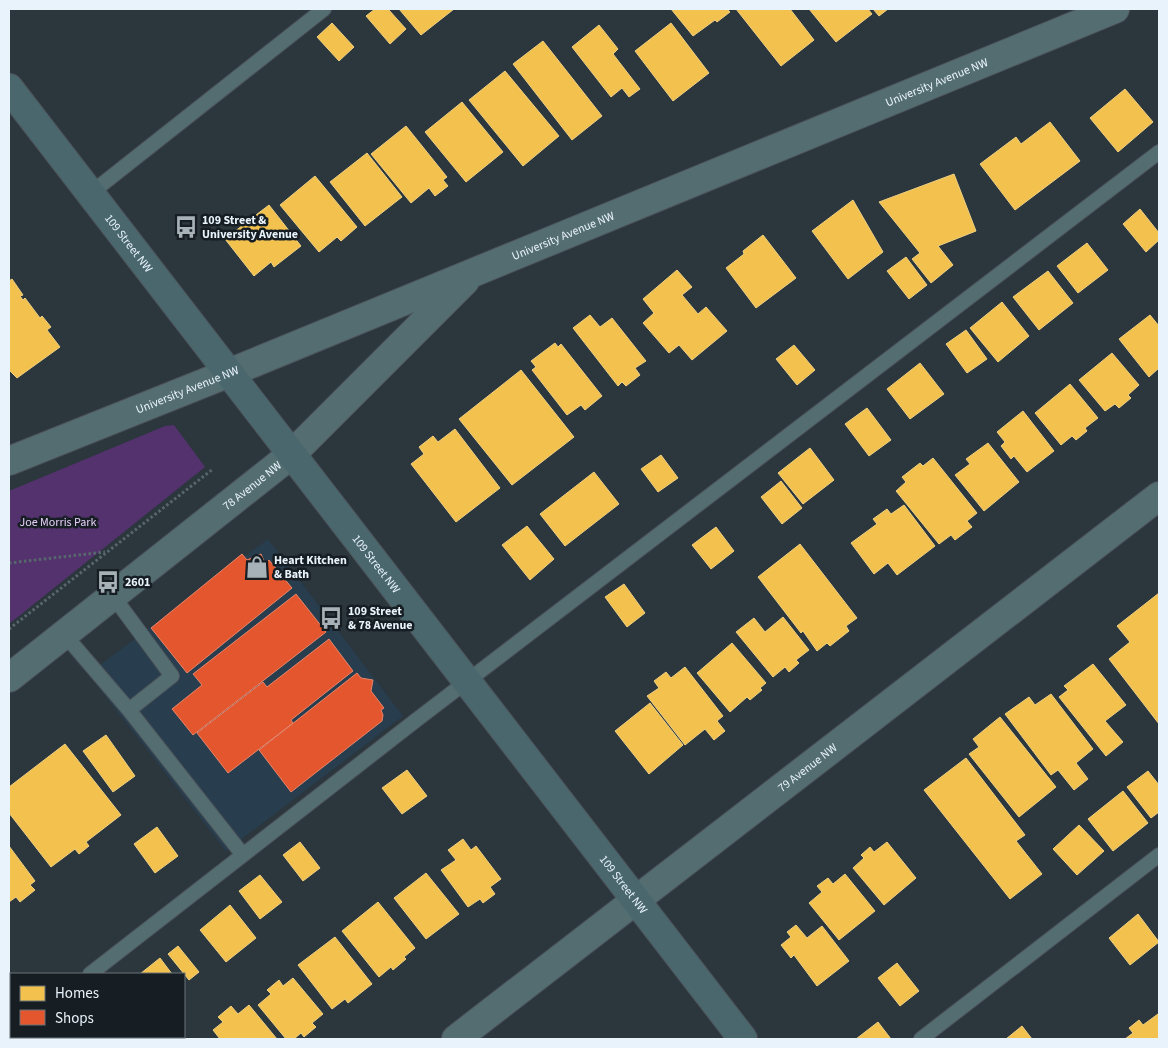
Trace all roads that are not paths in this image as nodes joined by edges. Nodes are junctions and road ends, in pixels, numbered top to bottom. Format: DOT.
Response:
graph roads {
  1 [pos="1115,9"];
  2 [pos="315,11"];
  3 [pos="9,88"];
  4 [pos="1159,152"];
  5 [pos="90,193"];
  6 [pos="475,272"];
  7 [pos="229,373"];
  8 [pos="292,454"];
  9 [pos="9,461"];
  10 [pos="1159,496"];
  11 [pos="113,596"];
  12 [pos="64,634"];
  13 [pos="9,678"];
  14 [pos="467,682"];
  15 [pos="129,710"];
  16 [pos="1159,855"];
  17 [pos="243,856"];
  18 [pos="635,901"];
  19 [pos="91,973"];
  20 [pos="456,1039"];
  21 [pos="743,1039"];
  22 [pos="921,1039"];
  1 -- 6 [label="street, University Avenue NW"];
  2 -- 5 [label="lane"];
  3 -- 5 [label="main road, 109 Street NW"];
  4 -- 14 [label="lane"];
  5 -- 7 [label="main road, 109 Street NW"];
  6 -- 7 [label="street, University Avenue NW"];
  6 -- 8 [label="street, 78 Avenue NW"];
  7 -- 8 [label="main road, 109 Street NW"];
  7 -- 9 [label="street, University Avenue NW"];
  8 -- 11 [label="street, 78 Avenue NW"];
  8 -- 14 [label="main road, 109 Street NW"];
  10 -- 18 [label="street, 79 Avenue NW"];
  11 -- 12 [label="street, 78 Avenue NW"];
  11 -- 15 [label="lane"];
  12 -- 13 [label="street, 78 Avenue NW"];
  12 -- 15 [label="lane"];
  14 -- 17 [label="lane"];
  14 -- 18 [label="main road, 109 Street NW"];
  15 -- 17 [label="lane"];
  16 -- 22 [label="lane"];
  17 -- 19 [label="lane"];
  18 -- 20 [label="street, 79 Avenue NW"];
  18 -- 21 [label="main road, 109 Street NW"];
}
